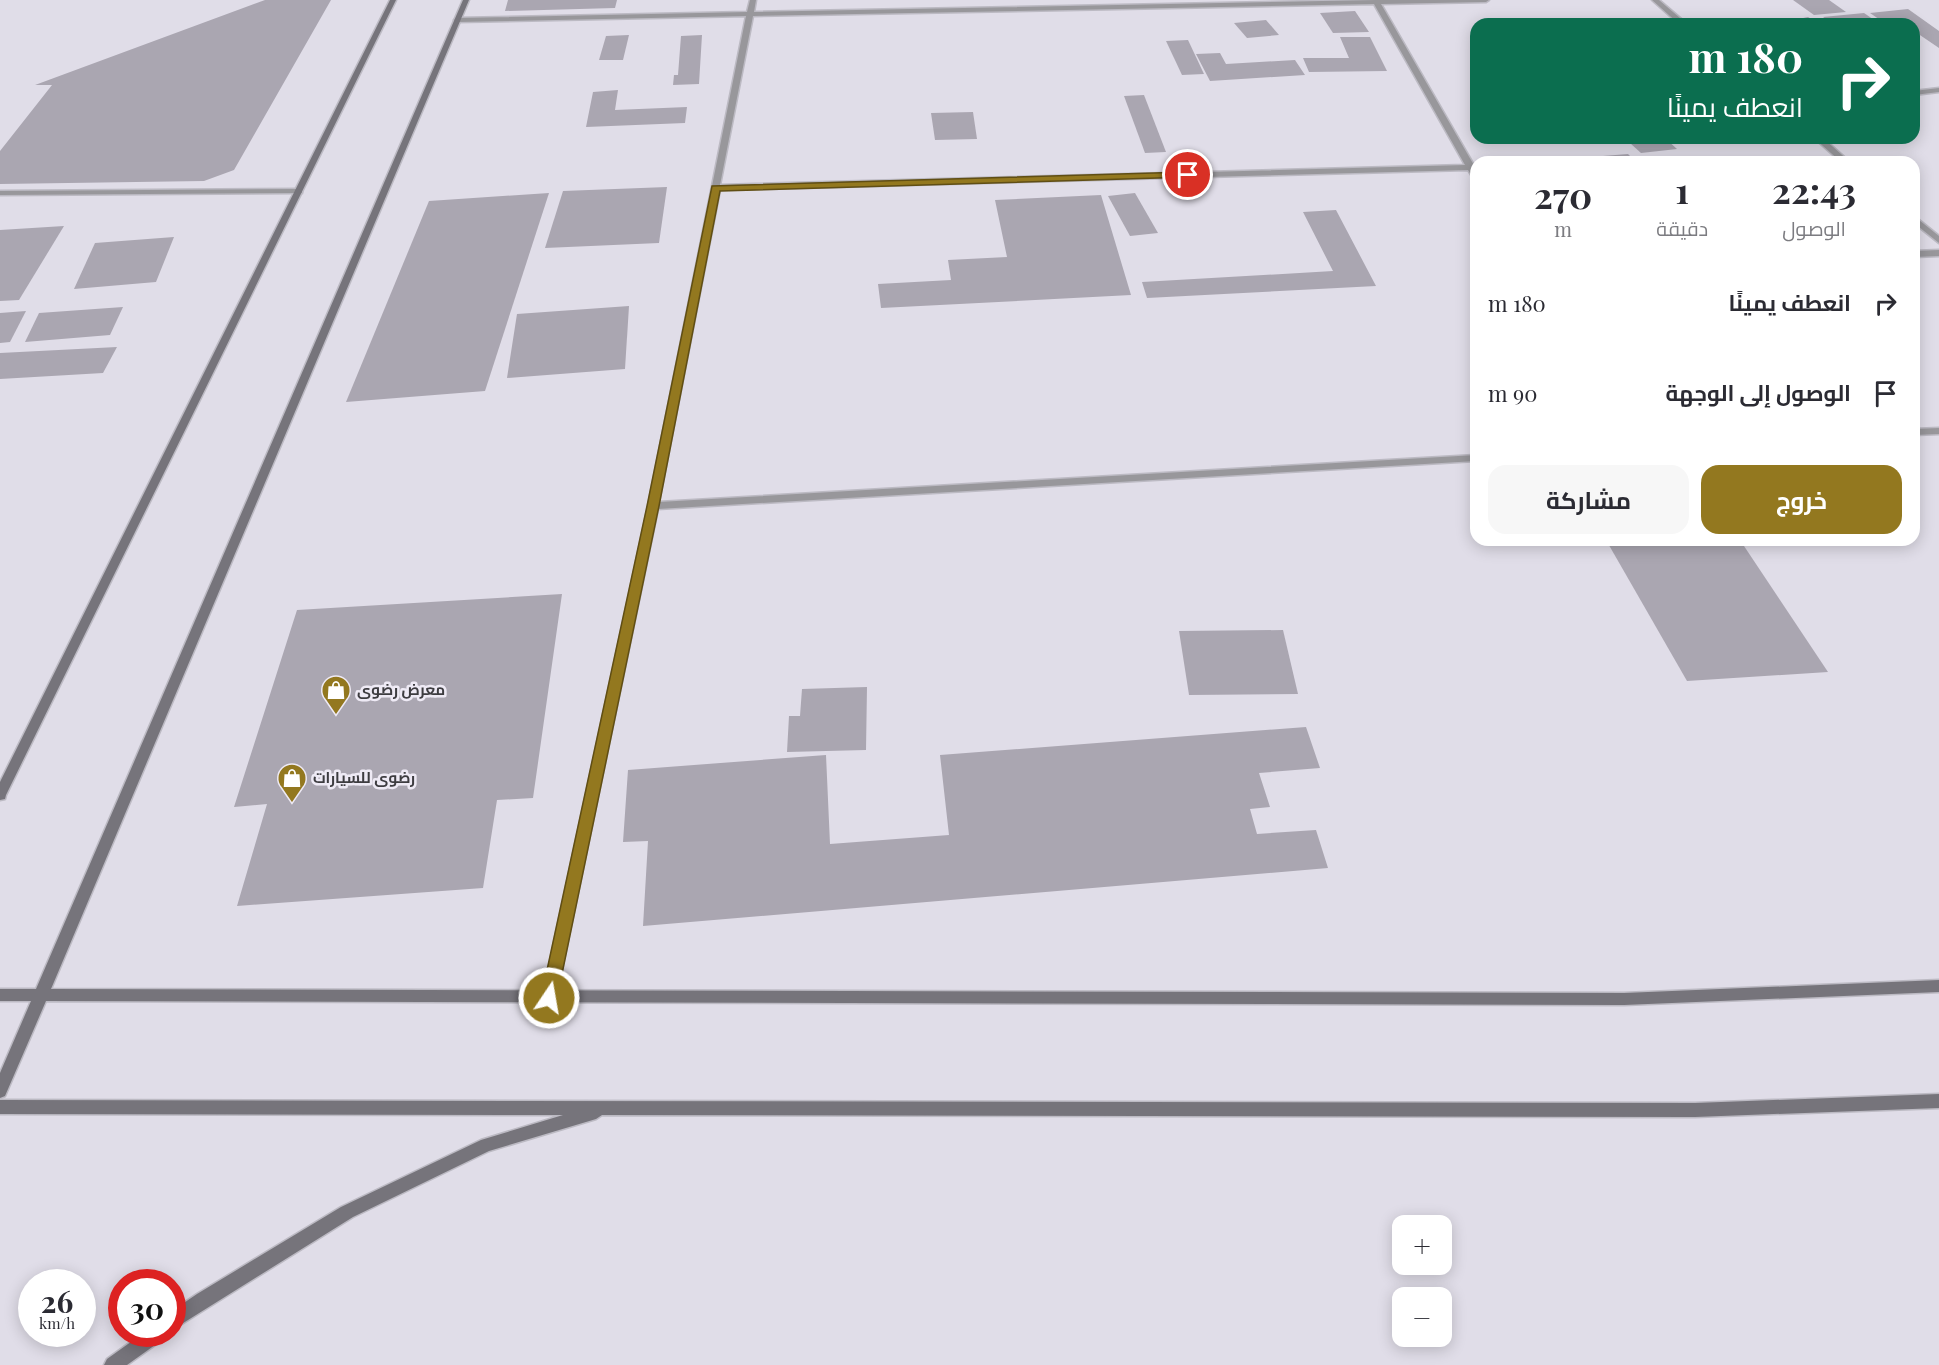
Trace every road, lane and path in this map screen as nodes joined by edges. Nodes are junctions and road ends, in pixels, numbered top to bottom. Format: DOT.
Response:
graph roads {
  1 [pos="393,0"];
  2 [pos="466,0"];
  3 [pos="753,0"];
  4 [pos="1486,0"];
  5 [pos="1655,0"];
  6 [pos="1376,2"];
  7 [pos="750,14"];
  8 [pos="1676,18"];
  9 [pos="458,20"];
  10 [pos="1939,90"];
  11 [pos="1920,92"];
  12 [pos="1825,144"];
  13 [pos="1839,156"];
  14 [pos="1470,165"];
  15 [pos="1470,167"];
  16 [pos="716,188"];
  17 [pos="299,191"];
  18 [pos="0,193"];
  19 [pos="1920,224"];
  20 [pos="1939,240"];
  21 [pos="1939,253"];
  22 [pos="1920,254"];
  23 [pos="1939,431"];
  24 [pos="1920,432"];
  25 [pos="1470,458"];
  26 [pos="653,506"];
  27 [pos="0,795"];
  28 [pos="1939,986"];
  29 [pos="0,995"];
  30 [pos="41,995"];
  31 [pos="549,998"];
  32 [pos="0,1091"];
  33 [pos="1939,1101"];
  34 [pos="0,1107"];
  35 [pos="609,1108"];
  36 [pos="186,1312"];
  37 [pos="138,1347"];
  38 [pos="113,1365"];
  1 -- 17 [label="main road"];
  2 -- 9 [label="main road"];
  3 -- 7 [label="street"];
  4 -- 6 [label="street"];
  5 -- 8 [label="street"];
  6 -- 7 [label="street"];
  6 -- 14 [label="street"];
  7 -- 9 [label="street"];
  7 -- 16 [label="street"];
  9 -- 30 [label="main road"];
  10 -- 11 [label="street"];
  12 -- 13 [label="street"];
  15 -- 16 [label="street"];
  16 -- 26 [label="street"];
  17 -- 18 [label="street"];
  17 -- 27 [label="main road"];
  19 -- 20 [label="street"];
  21 -- 22 [label="street"];
  23 -- 24 [label="street"];
  25 -- 26 [label="street"];
  26 -- 31 [label="street"];
  28 -- 31 [label="main road"];
  29 -- 30 [label="main road"];
  30 -- 31 [label="main road"];
  30 -- 32 [label="main road"];
  33 -- 35 [label="main road"];
  34 -- 35 [label="main road"];
  35 -- 36 [label="main road"];
  37 -- 38 [label="main road"];
}
